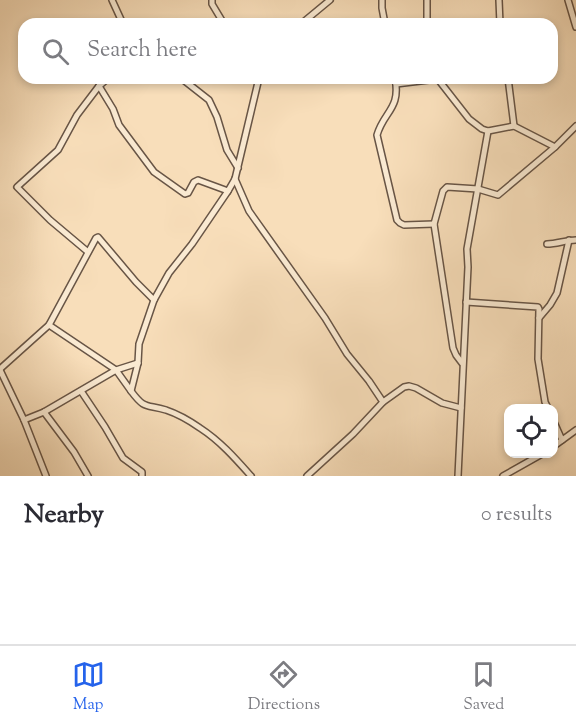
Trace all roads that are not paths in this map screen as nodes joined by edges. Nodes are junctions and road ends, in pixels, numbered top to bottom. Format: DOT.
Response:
graph roads {
  1 [pos="112,0"];
  2 [pos="212,0"];
  3 [pos="330,0"];
  4 [pos="382,0"];
  5 [pos="427,0"];
  6 [pos="499,0"];
  7 [pos="568,0"];
  8 [pos="120,18"];
  9 [pos="220,18"];
  10 [pos="308,18"];
  11 [pos="384,18"];
  12 [pos="427,18"];
  13 [pos="500,18"];
  14 [pos="576,27"];
  15 [pos="101,84"];
  16 [pos="189,84"];
  17 [pos="258,84"];
  18 [pos="396,84"];
  19 [pos="441,84"];
  20 [pos="509,84"];
  21 [pos="99,86"];
  22 [pos="514,126"];
  23 [pos="576,126"];
  24 [pos="488,131"];
  25 [pos="555,147"];
  26 [pos="238,168"];
  27 [pos="235,178"];
  28 [pos="478,189"];
  29 [pos="228,191"];
  30 [pos="434,224"];
  31 [pos="569,240"];
  32 [pos="576,240"];
  33 [pos="547,244"];
  34 [pos="88,252"];
  35 [pos="154,300"];
  36 [pos="466,302"];
  37 [pos="539,318"];
  38 [pos="49,325"];
  39 [pos="138,363"];
  40 [pos="463,364"];
  41 [pos="0,370"];
  42 [pos="116,370"];
  43 [pos="3,383"];
  44 [pos="131,391"];
  45 [pos="81,392"];
  46 [pos="383,402"];
  47 [pos="546,404"];
  48 [pos="461,408"];
  49 [pos="44,412"];
  50 [pos="24,420"];
  51 [pos="576,430"];
  52 [pos="558,431"];
  53 [pos="562,440"];
  54 [pos="558,443"];
  55 [pos="534,458"];
  56 [pos="46,476"];
  57 [pos="88,476"];
  58 [pos="142,476"];
  59 [pos="251,476"];
  60 [pos="307,476"];
  61 [pos="458,476"];
  62 [pos="503,476"];
  1 -- 8 [label="street"];
  2 -- 9 [label="street"];
  3 -- 10 [label="street"];
  4 -- 11 [label="street"];
  5 -- 12 [label="street"];
  6 -- 13 [label="street"];
  7 -- 14 [label="street"];
  15 -- 21 [label="street"];
  16 -- 26 [label="street"];
  17 -- 26 [label="street"];
  18 -- 30 [label="street"];
  19 -- 24 [label="street"];
  20 -- 22 [label="street"];
  21 -- 29 [label="street"];
  21 -- 34 [label="street"];
  22 -- 24 [label="street"];
  22 -- 25 [label="street"];
  23 -- 25 [label="street"];
  24 -- 28 [label="street"];
  25 -- 28 [label="street"];
  26 -- 27 [label="street"];
  27 -- 29 [label="street"];
  27 -- 46 [label="street"];
  28 -- 30 [label="street"];
  28 -- 36 [label="street"];
  29 -- 35 [label="street"];
  30 -- 40 [label="street"];
  31 -- 32 [label="street"];
  31 -- 33 [label="street"];
  31 -- 37 [label="street"];
  34 -- 35 [label="street"];
  34 -- 38 [label="street"];
  35 -- 39 [label="street"];
  36 -- 37 [label="street"];
  36 -- 40 [label="street"];
  37 -- 47 [label="street"];
  38 -- 41 [label="street"];
  38 -- 42 [label="street"];
  39 -- 42 [label="street"];
  39 -- 44 [label="street"];
  40 -- 48 [label="street"];
  41 -- 43 [label="street"];
  42 -- 44 [label="street"];
  42 -- 45 [label="street"];
  43 -- 50 [label="street"];
  44 -- 59 [label="street"];
  45 -- 49 [label="street"];
  45 -- 58 [label="street"];
  46 -- 48 [label="street"];
  46 -- 60 [label="street"];
  48 -- 61 [label="street"];
  49 -- 50 [label="street"];
  49 -- 57 [label="street"];
  50 -- 56 [label="street"];
  51 -- 53 [label="street"];
  52 -- 53 [label="street"];
  53 -- 54 [label="street"];
  55 -- 62 [label="street"];
}
